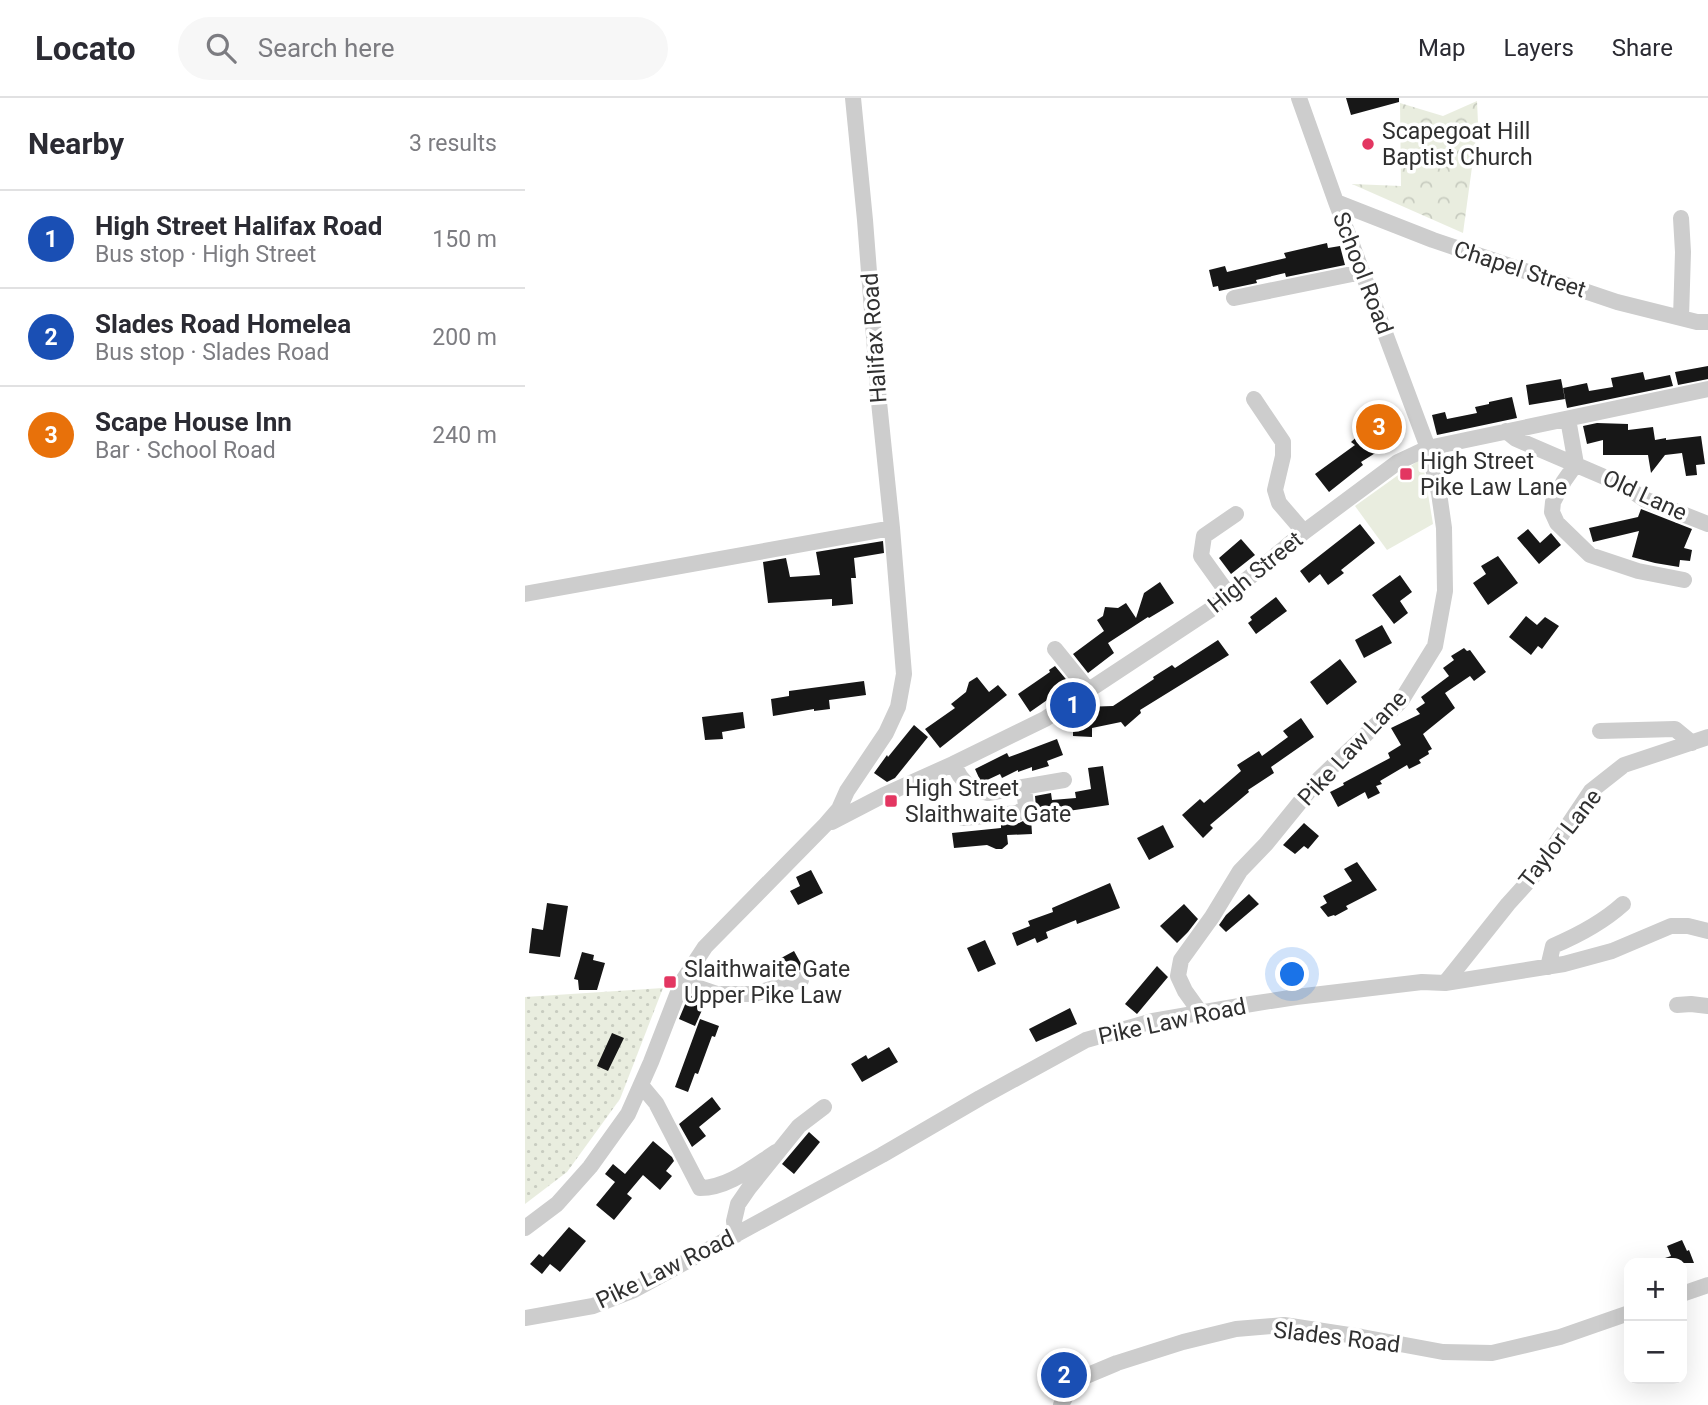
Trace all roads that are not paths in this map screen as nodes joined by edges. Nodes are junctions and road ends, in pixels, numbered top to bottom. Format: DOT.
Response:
graph roads {
  1 [pos="853,98"];
  2 [pos="1299,98"];
  3 [pos="1336,202"];
  4 [pos="1681,218"];
  5 [pos="1362,272"];
  6 [pos="1234,298"];
  7 [pos="1681,318"];
  8 [pos="1708,322"];
  9 [pos="1708,389"];
  10 [pos="1254,399"];
  11 [pos="1568,419"];
  12 [pos="1506,431"];
  13 [pos="1428,448"];
  14 [pos="1576,464"];
  15 [pos="1236,514"];
  16 [pos="1708,524"];
  17 [pos="893,528"];
  18 [pos="1304,532"];
  19 [pos="1684,580"];
  20 [pos="525,594"];
  21 [pos="1229,595"];
  22 [pos="1055,649"];
  23 [pos="1089,691"];
  24 [pos="1600,731"];
  25 [pos="1708,737"];
  26 [pos="1692,743"];
  27 [pos="953,764"];
  28 [pos="1064,780"];
  29 [pos="1024,787"];
  30 [pos="963,818"];
  31 [pos="826,824"];
  32 [pos="1623,904"];
  33 [pos="1708,932"];
  34 [pos="1548,967"];
  35 [pos="801,980"];
  36 [pos="682,982"];
  37 [pos="1445,984"];
  38 [pos="1677,1005"];
  39 [pos="1708,1006"];
  40 [pos="1200,1012"];
  41 [pos="641,1085"];
  42 [pos="824,1107"];
  43 [pos="776,1152"];
  44 [pos="525,1228"];
  45 [pos="736,1235"];
  46 [pos="1708,1285"];
  47 [pos="1687,1292"];
  48 [pos="1624,1315"];
  49 [pos="525,1318"];
  50 [pos="1061,1405"];
  1 -- 17 [label="street, Halifax Road"];
  2 -- 3 [label="street, School Road"];
  3 -- 5 [label="street, School Road"];
  3 -- 7 [label="street, Chapel Street"];
  4 -- 7 [label="street"];
  5 -- 6 [label="street"];
  5 -- 13 [label="street, School Road"];
  7 -- 8 [label="street, Chapel Street"];
  9 -- 11 [label="street, High Street"];
  10 -- 18 [label="street"];
  11 -- 12 [label="street, High Street"];
  11 -- 14 [label="street"];
  12 -- 13 [label="street, High Street"];
  12 -- 14 [label="street, Old Lane"];
  13 -- 18 [label="street, High Street"];
  13 -- 40 [label="street, Pike Law Lane"];
  14 -- 16 [label="street, Old Lane"];
  14 -- 19 [label="street"];
  15 -- 21 [label="street"];
  17 -- 20 [label="street"];
  17 -- 31 [label="street, Halifax Road"];
  18 -- 21 [label="street, High Street"];
  21 -- 23 [label="street, High Street"];
  22 -- 23 [label="street"];
  23 -- 27 [label="street, High Street"];
  24 -- 26 [label="street"];
  25 -- 26 [label="street, Taylor Lane"];
  26 -- 37 [label="street, Taylor Lane"];
  27 -- 29 [label="street"];
  27 -- 31 [label="street, High Street"];
  28 -- 29 [label="street"];
  29 -- 30 [label="street"];
  31 -- 36 [label="street"];
  32 -- 34 [label="street"];
  33 -- 34 [label="street, Pike Law Road"];
  34 -- 37 [label="street, Pike Law Road"];
  35 -- 36 [label="street"];
  36 -- 41 [label="street"];
  37 -- 40 [label="street, Pike Law Road"];
  38 -- 39 [label="street"];
  40 -- 45 [label="street, Pike Law Road"];
  41 -- 43 [label="street"];
  41 -- 44 [label="street"];
  42 -- 43 [label="street"];
  43 -- 45 [label="street"];
  45 -- 49 [label="street, Pike Law Road"];
  46 -- 47 [label="street"];
  48 -- 50 [label="street, Slades Road"];
}
